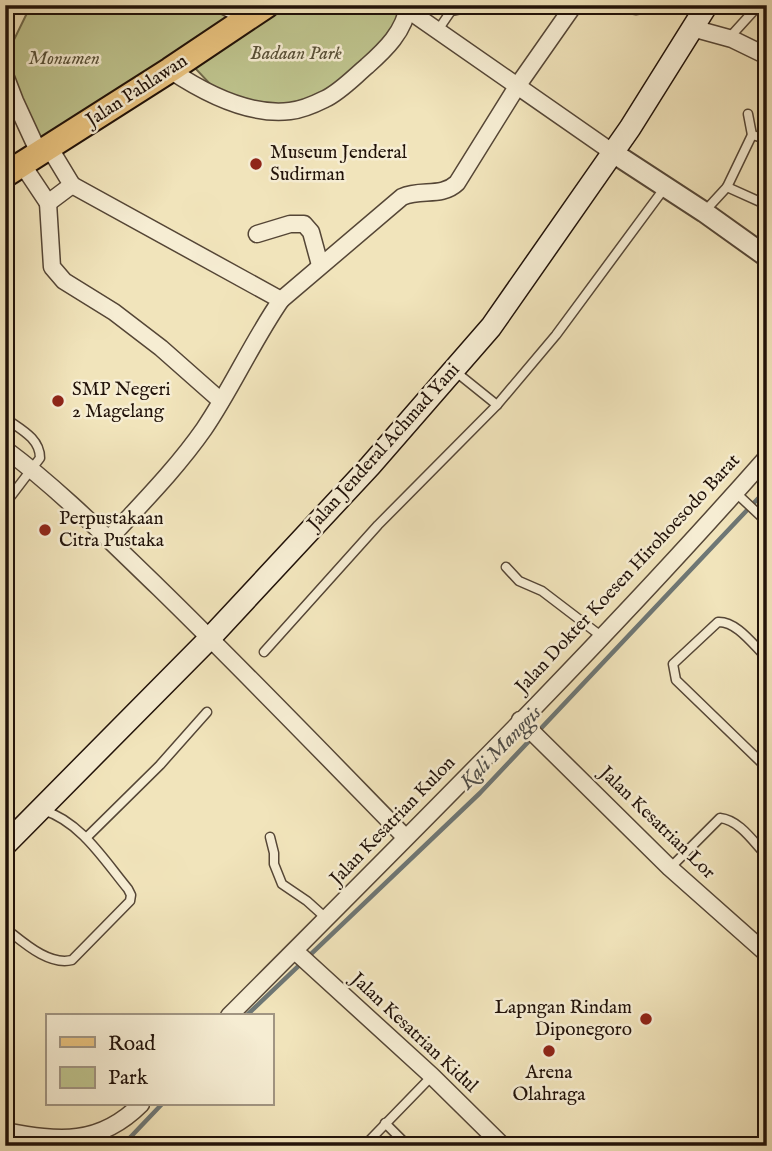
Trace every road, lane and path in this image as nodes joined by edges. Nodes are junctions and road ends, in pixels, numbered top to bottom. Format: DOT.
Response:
graph roads {
  1 [pos="222,5"];
  2 [pos="574,5"];
  3 [pos="707,5"];
  4 [pos="759,5"];
  5 [pos="408,8"];
  6 [pos="448,8"];
  7 [pos="471,8"];
  8 [pos="258,12"];
  9 [pos="692,28"];
  10 [pos="438,30"];
  11 [pos="729,38"];
  12 [pos="767,56"];
  13 [pos="170,70"];
  14 [pos="5,75"];
  15 [pos="518,85"];
  16 [pos="747,114"];
  17 [pos="752,135"];
  18 [pos="767,139"];
  19 [pos="612,152"];
  20 [pos="29,160"];
  21 [pos="72,185"];
  22 [pos="666,186"];
  23 [pos="727,187"];
  24 [pos="48,203"];
  25 [pos="767,205"];
  26 [pos="704,212"];
  27 [pos="257,234"];
  28 [pos="767,257"];
  29 [pos="320,265"];
  30 [pos="281,300"];
  31 [pos="453,370"];
  32 [pos="221,401"];
  33 [pos="498,405"];
  34 [pos="5,418"];
  35 [pos="5,449"];
  36 [pos="767,457"];
  37 [pos="32,469"];
  38 [pos="735,492"];
  39 [pos="5,504"];
  40 [pos="767,522"];
  41 [pos="109,539"];
  42 [pos="506,567"];
  43 [pos="601,636"];
  44 [pos="211,638"];
  45 [pos="264,652"];
  46 [pos="767,658"];
  47 [pos="207,712"];
  48 [pos="520,720"];
  49 [pos="767,768"];
  50 [pos="41,809"];
  51 [pos="270,837"];
  52 [pos="405,837"];
  53 [pos="86,838"];
  54 [pos="5,845"];
  55 [pos="767,856"];
  56 [pos="670,867"];
  57 [pos="327,919"];
  58 [pos="5,928"];
  59 [pos="295,951"];
  60 [pos="767,954"];
  61 [pos="231,1014"];
  62 [pos="432,1076"];
  63 [pos="139,1106"];
  64 [pos="385,1124"];
  65 [pos="5,1131"];
  66 [pos="364,1146"];
  67 [pos="408,1146"];
  68 [pos="503,1146"];
  1 -- 8 [label="street"];
  2 -- 15 [label="street"];
  3 -- 9 [label="main road, Jalan Jenderal Achmad Yani"];
  4 -- 11 [label="lane"];
  5 -- 10 [label="street"];
  5 -- 13 [label="street"];
  6 -- 7 [label="lane"];
  6 -- 10 [label="lane"];
  8 -- 13 [label="main road, Jalan Pahlawan"];
  9 -- 11 [label="street"];
  9 -- 19 [label="main road, Jalan Jenderal Achmad Yani"];
  10 -- 15 [label="street"];
  11 -- 12 [label="street"];
  13 -- 20 [label="main road, Jalan Pahlawan"];
  14 -- 20 [label="street"];
  15 -- 19 [label="street"];
  15 -- 29 [label="street"];
  16 -- 17 [label="lane"];
  17 -- 18 [label="lane"];
  17 -- 23 [label="lane"];
  19 -- 22 [label="street"];
  19 -- 31 [label="main road, Jalan Jenderal Achmad Yani"];
  20 -- 21 [label="street"];
  20 -- 24 [label="street"];
  21 -- 24 [label="street"];
  21 -- 30 [label="street"];
  22 -- 26 [label="street"];
  22 -- 33 [label="lane"];
  23 -- 25 [label="lane"];
  23 -- 26 [label="lane"];
  24 -- 32 [label="street"];
  26 -- 28 [label="street"];
  27 -- 29 [label="street"];
  29 -- 30 [label="street"];
  30 -- 32 [label="street"];
  31 -- 33 [label="lane"];
  31 -- 44 [label="main road, Jalan Jenderal Achmad Yani"];
  32 -- 41 [label="street"];
  33 -- 45 [label="lane"];
  34 -- 37 [label="lane"];
  35 -- 37 [label="street"];
  36 -- 38 [label="street, Jalan Dokter Koesen Hirohoesodo Barat"];
  37 -- 39 [label="lane"];
  37 -- 41 [label="street"];
  38 -- 40 [label="lane"];
  38 -- 43 [label="street, Jalan Dokter Koesen Hirohoesodo Barat"];
  41 -- 44 [label="street"];
  42 -- 43 [label="lane"];
  43 -- 48 [label="street, Jalan Dokter Koesen Hirohoesodo Barat"];
  44 -- 50 [label="main road, Jalan Jenderal Achmad Yani"];
  44 -- 52 [label="street"];
  46 -- 49 [label="lane"];
  47 -- 53 [label="lane"];
  48 -- 52 [label="street, Jalan Kesatrian Kulon"];
  48 -- 56 [label="street, Jalan Kesatrian Lor"];
  50 -- 53 [label="lane"];
  50 -- 54 [label="main road, Jalan Jenderal Achmad Yani"];
  51 -- 57 [label="lane"];
  52 -- 57 [label="street, Jalan Kesatrian Kulon"];
  53 -- 58 [label="lane"];
  55 -- 56 [label="lane"];
  56 -- 60 [label="street, Jalan Kesatrian Lor"];
  57 -- 59 [label="street, Jalan Kesatrian Kulon"];
  59 -- 61 [label="street, Jalan Kesatrian Kulon"];
  59 -- 62 [label="street, Jalan Kesatrian Kidul"];
  62 -- 64 [label="lane"];
  62 -- 68 [label="street, Jalan Kesatrian Kidul"];
  63 -- 65 [label="street"];
  64 -- 66 [label="lane"];
  64 -- 67 [label="lane"];
}
